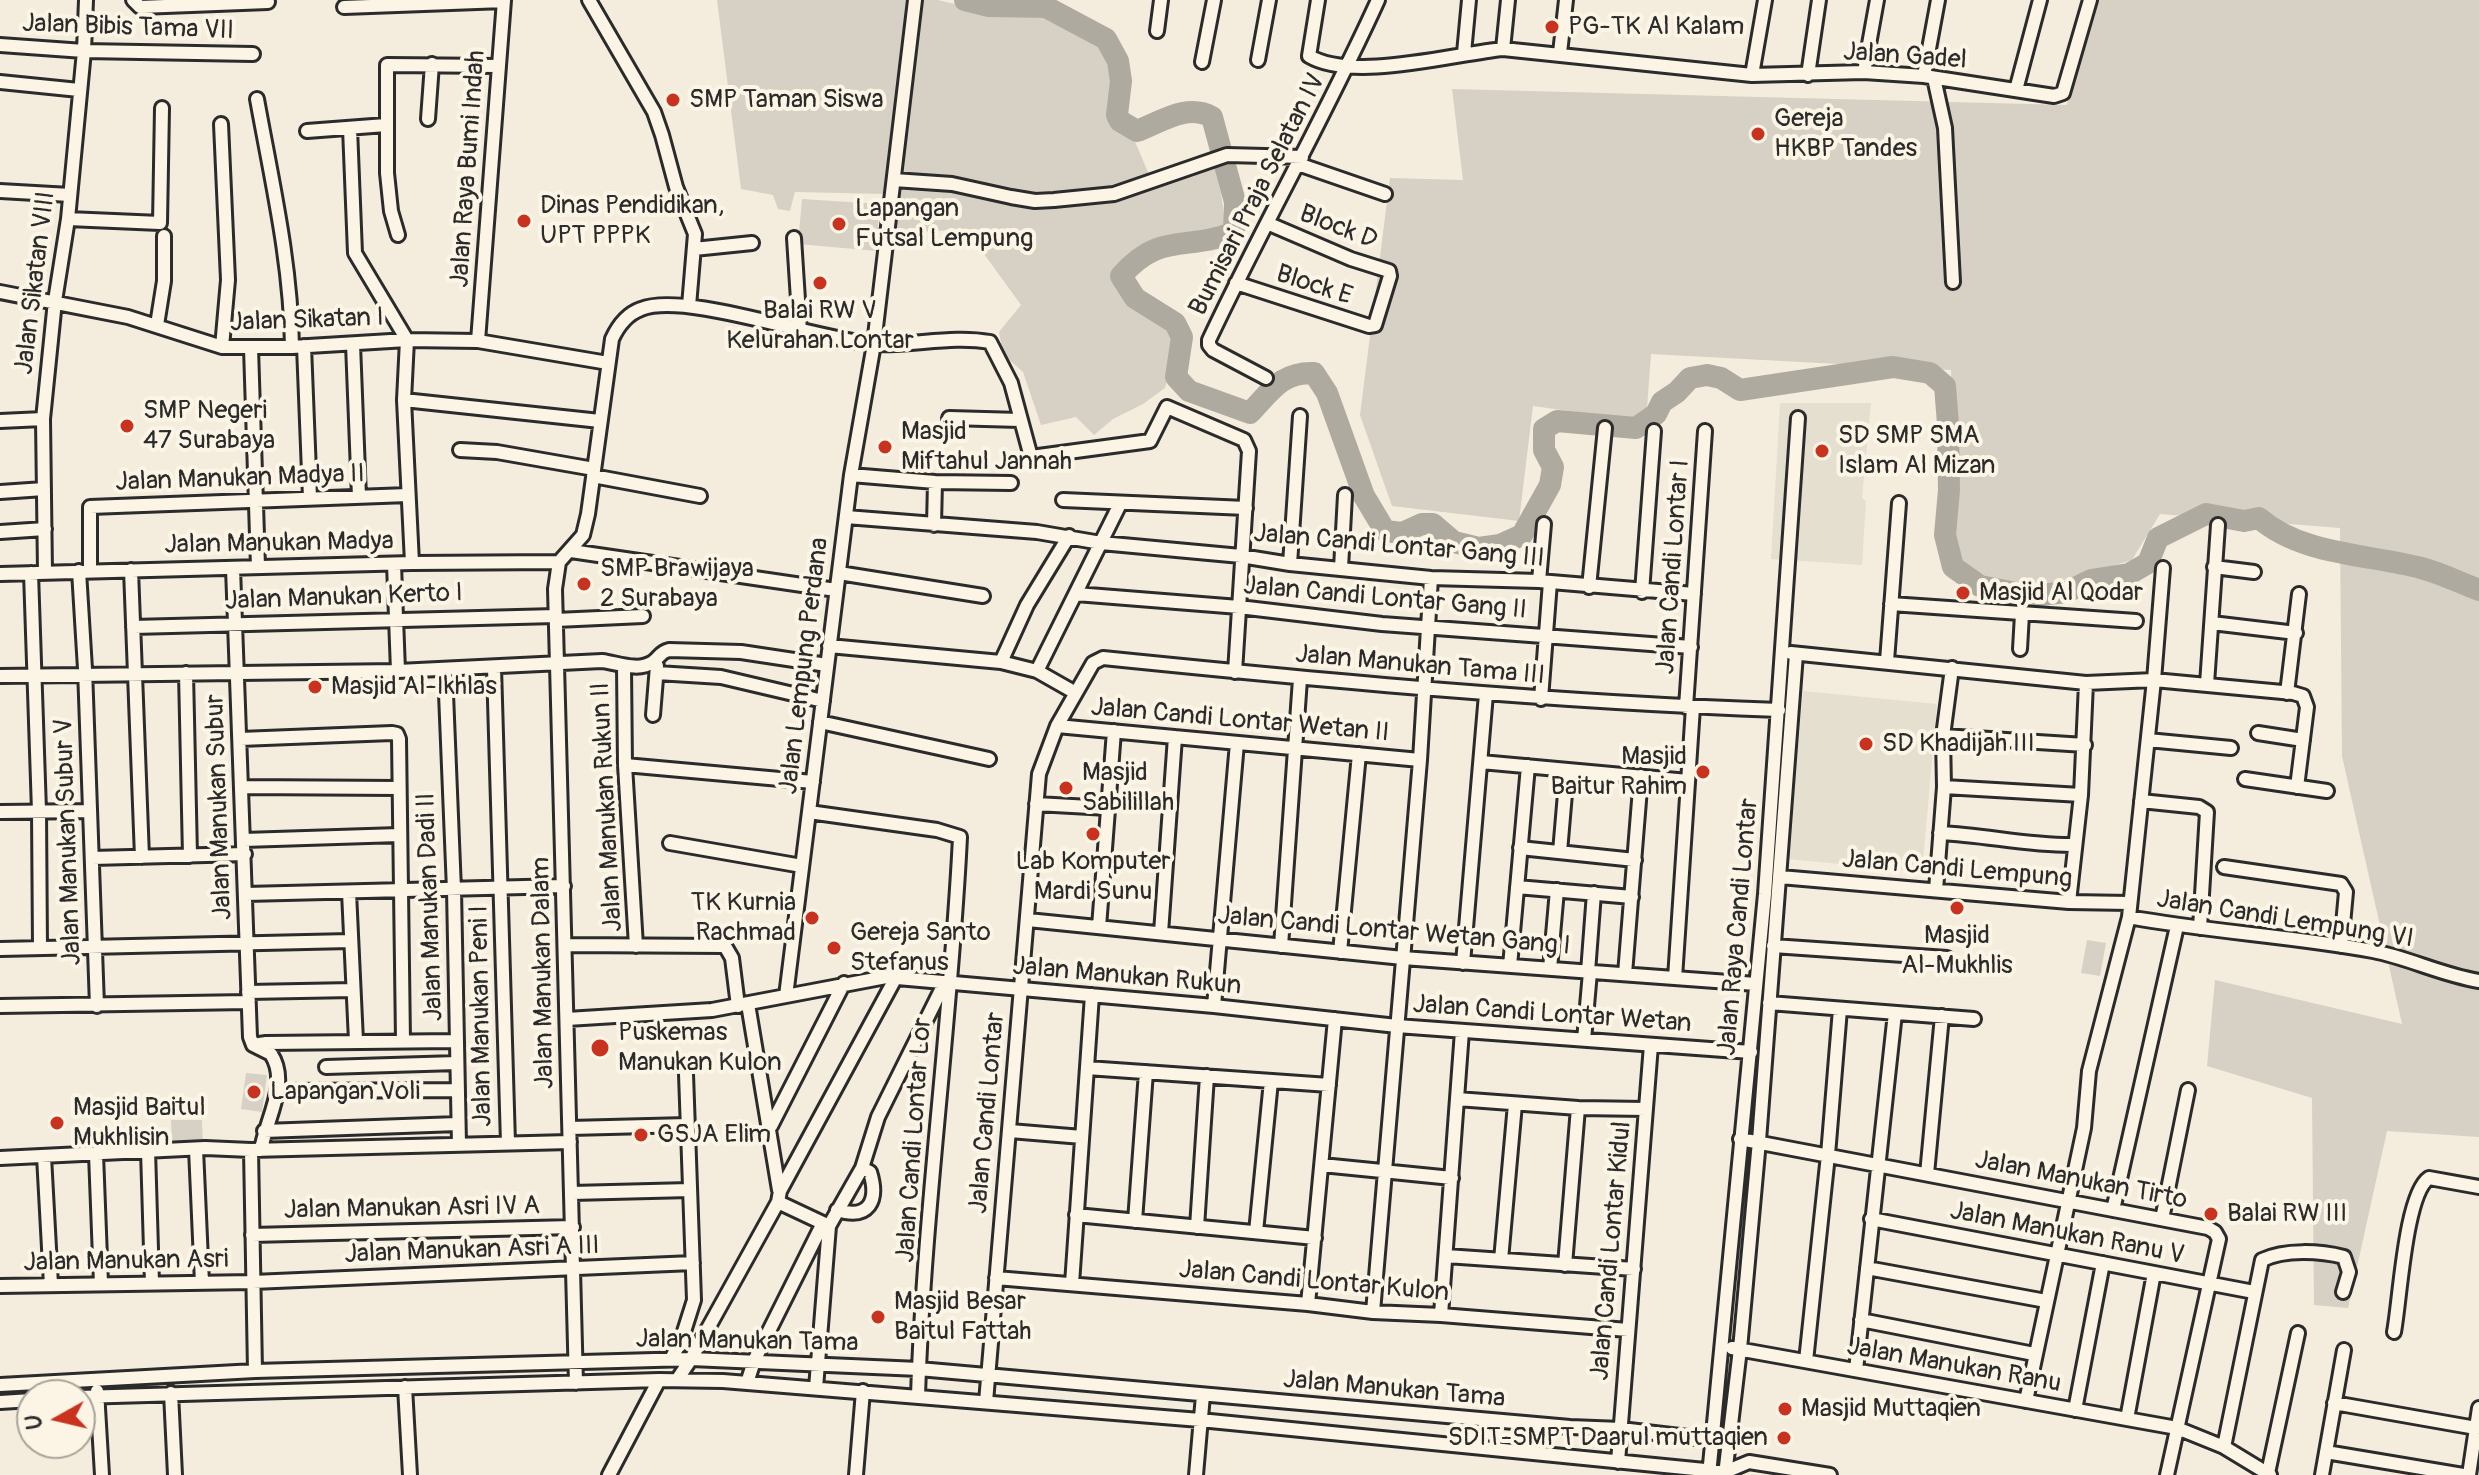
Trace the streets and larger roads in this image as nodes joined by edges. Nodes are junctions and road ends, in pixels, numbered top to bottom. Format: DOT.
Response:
graph roads {
  1 [pos="86,0"];
  2 [pos="133,0"];
  3 [pos="589,0"];
  4 [pos="915,0"];
  5 [pos="1161,0"];
  6 [pos="1214,0"];
  7 [pos="1269,0"];
  8 [pos="1318,0"];
  9 [pos="1378,0"];
  10 [pos="1469,0"];
  11 [pos="1508,0"];
  12 [pos="1566,0"];
  13 [pos="1765,0"];
  14 [pos="1819,0"];
  15 [pos="1877,0"];
  16 [pos="1938,0"];
  17 [pos="2040,0"];
  18 [pos="2090,0"];
  19 [pos="504,1"];
  20 [pos="268,2"];
  21 [pos="344,7"];
  22 [pos="1157,31"];
  23 [pos="0,45"];
  24 [pos="1503,49"];
  25 [pos="84,51"];
  26 [pos="1464,53"];
  27 [pos="1560,53"];
  28 [pos="253,54"];
  29 [pos="1258,60"];
  30 [pos="1202,62"];
  31 [pos="432,64"];
  32 [pos="498,66"];
  33 [pos="1348,66"];
  34 [pos="1864,72"];
  35 [pos="1752,75"];
  36 [pos="1808,75"];
  37 [pos="1929,77"];
  38 [pos="0,82"];
  39 [pos="79,90"];
  40 [pos="2016,90"];
  41 [pos="257,99"];
  42 [pos="162,108"];
  43 [pos="428,119"];
  44 [pos="221,124"];
  45 [pos="386,125"];
  46 [pos="350,128"];
  47 [pos="307,131"];
  48 [pos="1300,160"];
  49 [pos="894,180"];
  50 [pos="0,191"];
  51 [pos="1385,194"];
  52 [pos="70,195"];
  53 [pos="68,219"];
  54 [pos="1267,223"];
  55 [pos="398,235"];
  56 [pos="164,236"];
  57 [pos="794,238"];
  58 [pos="752,243"];
  59 [pos="694,249"];
  60 [pos="1390,276"];
  61 [pos="1953,282"];
  62 [pos="1236,283"];
  63 [pos="0,292"];
  64 [pos="55,301"];
  65 [pos="689,306"];
  66 [pos="157,325"];
  67 [pos="800,331"];
  68 [pos="407,340"];
  69 [pos="478,341"];
  70 [pos="353,344"];
  71 [pos="874,344"];
  72 [pos="298,346"];
  73 [pos="222,347"];
  74 [pos="251,348"];
  75 [pos="608,363"];
  76 [pos="1266,378"];
  77 [pos="404,400"];
  78 [pos="1300,416"];
  79 [pos="949,418"];
  80 [pos="1798,418"];
  81 [pos="43,419"];
  82 [pos="1020,420"];
  83 [pos="0,421"];
  84 [pos="600,421"];
  85 [pos="1605,428"];
  86 [pos="1654,431"];
  87 [pos="1705,431"];
  88 [pos="460,450"];
  89 [pos="593,473"];
  90 [pos="851,475"];
  91 [pos="935,482"];
  92 [pos="1011,483"];
  93 [pos="44,489"];
  94 [pos="0,492"];
  95 [pos="408,495"];
  96 [pos="1345,495"];
  97 [pos="700,496"];
  98 [pos="359,497"];
  99 [pos="310,498"];
  100 [pos="256,500"];
  101 [pos="1063,500"];
  102 [pos="1899,503"];
  103 [pos="1120,504"];
  104 [pos="1246,508"];
  105 [pos="846,517"];
  106 [pos="1544,524"];
  107 [pos="934,525"];
  108 [pos="2218,525"];
  109 [pos="45,529"];
  110 [pos="0,532"];
  111 [pos="1069,536"];
  112 [pos="1101,543"];
  113 [pos="571,551"];
  114 [pos="1241,556"];
  115 [pos="559,562"];
  116 [pos="412,563"];
  117 [pos="394,564"];
  118 [pos="1290,564"];
  119 [pos="258,567"];
  120 [pos="2214,567"];
  121 [pos="233,568"];
  122 [pos="1341,568"];
  123 [pos="2163,568"];
  124 [pos="131,570"];
  125 [pos="84,571"];
  126 [pos="45,572"];
  127 [pos="2254,572"];
  128 [pos="31,573"];
  129 [pos="839,573"];
  130 [pos="0,574"];
  131 [pos="1431,578"];
  132 [pos="1544,582"];
  133 [pos="1589,587"];
  134 [pos="836,590"];
  135 [pos="1642,592"];
  136 [pos="1076,594"];
  137 [pos="1694,594"];
  138 [pos="2299,594"];
  139 [pos="983,596"];
  140 [pos="1891,604"];
  141 [pos="1239,607"];
  142 [pos="2022,614"];
  143 [pos="643,616"];
  144 [pos="396,618"];
  145 [pos="556,618"];
  146 [pos="2136,621"];
  147 [pos="235,623"];
  148 [pos="2212,623"];
  149 [pos="1429,626"];
  150 [pos="133,627"];
  151 [pos="2296,633"];
  152 [pos="1544,635"];
  153 [pos="829,646"];
  154 [pos="1691,647"];
  155 [pos="2020,649"];
  156 [pos="1790,653"];
  157 [pos="656,659"];
  158 [pos="1887,661"];
  159 [pos="1001,662"];
  160 [pos="558,664"];
  161 [pos="827,665"];
  162 [pos="494,667"];
  163 [pos="624,667"];
  164 [pos="1952,668"];
  165 [pos="445,669"];
  166 [pos="398,671"];
  167 [pos="1037,671"];
  168 [pos="237,672"];
  169 [pos="1235,672"];
  170 [pos="186,673"];
  171 [pos="657,673"];
  172 [pos="85,675"];
  173 [pos="135,675"];
  174 [pos="0,676"];
  175 [pos="35,676"];
  176 [pos="1300,679"];
  177 [pos="2154,680"];
  178 [pos="2086,683"];
  179 [pos="2207,684"];
  180 [pos="1424,689"];
  181 [pos="1074,692"];
  182 [pos="2287,693"];
  183 [pos="1486,694"];
  184 [pos="1541,699"];
  185 [pos="823,701"];
  186 [pos="1690,707"];
  187 [pos="1779,710"];
  188 [pos="653,715"];
  189 [pos="820,722"];
  190 [pos="1057,726"];
  191 [pos="1114,731"];
  192 [pos="2258,733"];
  193 [pos="1784,734"];
  194 [pos="1943,736"];
  195 [pos="1175,737"];
  196 [pos="240,739"];
  197 [pos="2148,740"];
  198 [pos="2303,740"];
  199 [pos="1237,743"];
  200 [pos="2085,745"];
  201 [pos="2231,748"];
  202 [pos="1295,749"];
  203 [pos="1359,754"];
  204 [pos="989,759"];
  205 [pos="1420,760"];
  206 [pos="1481,762"];
  207 [pos="625,765"];
  208 [pos="1528,766"];
  209 [pos="1567,770"];
  210 [pos="1641,776"];
  211 [pos="2245,779"];
  212 [pos="1688,781"];
  213 [pos="813,782"];
  214 [pos="242,787"];
  215 [pos="1944,787"];
  216 [pos="2297,787"];
  217 [pos="399,788"];
  218 [pos="2327,791"];
  219 [pos="2081,795"];
  220 [pos="2141,801"];
  221 [pos="1036,804"];
  222 [pos="1108,808"];
  223 [pos="39,811"];
  224 [pos="90,811"];
  225 [pos="0,812"];
  226 [pos="809,812"];
  227 [pos="1940,833"];
  228 [pos="399,835"];
  229 [pos="244,840"];
  230 [pos="1776,840"];
  231 [pos="670,843"];
  232 [pos="2075,845"];
  233 [pos="1520,848"];
  234 [pos="1560,852"];
  235 [pos="245,854"];
  236 [pos="190,856"];
  237 [pos="142,857"];
  238 [pos="92,858"];
  239 [pos="1635,860"];
  240 [pos="802,866"];
  241 [pos="2224,867"];
  242 [pos="1780,877"];
  243 [pos="564,886"];
  244 [pos="1517,887"];
  245 [pos="501,889"];
  246 [pos="454,890"];
  247 [pos="1557,890"];
  248 [pos="1936,890"];
  249 [pos="349,892"];
  250 [pos="400,892"];
  251 [pos="1594,893"];
  252 [pos="246,894"];
  253 [pos="1632,897"];
  254 [pos="2069,902"];
  255 [pos="1771,903"];
  256 [pos="2130,910"];
  257 [pos="1028,920"];
  258 [pos="2177,926"];
  259 [pos="1099,927"];
  260 [pos="2200,928"];
  261 [pos="1161,933"];
  262 [pos="1218,939"];
  263 [pos="350,941"];
  264 [pos="1769,943"];
  265 [pos="247,945"];
  266 [pos="566,945"];
  267 [pos="636,946"];
  268 [pos="1281,946"];
  269 [pos="2341,946"];
  270 [pos="40,948"];
  271 [pos="95,948"];
  272 [pos="0,949"];
  273 [pos="1340,952"];
  274 [pos="1403,958"];
  275 [pos="1947,958"];
  276 [pos="1463,963"];
  277 [pos="1510,966"];
  278 [pos="1550,969"];
  279 [pos="1589,972"];
  280 [pos="1625,974"];
  281 [pos="1675,978"];
  282 [pos="895,979"];
  283 [pos="2479,981"];
  284 [pos="844,983"];
  285 [pos="946,984"];
  286 [pos="1756,984"];
  287 [pos="1020,989"];
  288 [pos="353,990"];
  289 [pos="1092,995"];
  290 [pos="786,996"];
  291 [pos="248,997"];
  292 [pos="1769,1003"];
  293 [pos="743,1005"];
  294 [pos="0,1006"];
  295 [pos="97,1006"];
  296 [pos="1214,1006"];
  297 [pos="1840,1009"];
  298 [pos="1895,1013"];
  299 [pos="1942,1016"];
  300 [pos="567,1019"];
  301 [pos="1335,1019"];
  302 [pos="1974,1019"];
  303 [pos="1397,1026"];
  304 [pos="1462,1031"];
  305 [pos="1584,1040"];
  306 [pos="356,1041"];
  307 [pos="403,1041"];
  308 [pos="456,1041"];
  309 [pos="253,1045"];
  310 [pos="1651,1045"];
  311 [pos="1751,1052"];
  312 [pos="457,1063"];
  313 [pos="326,1067"];
  314 [pos="1087,1068"];
  315 [pos="1146,1072"];
  316 [pos="686,1074"];
  317 [pos="1207,1076"];
  318 [pos="1271,1081"];
  319 [pos="1329,1085"];
  320 [pos="458,1090"];
  321 [pos="2188,1090"];
  322 [pos="278,1091"];
  323 [pos="1457,1099"];
  324 [pos="1515,1104"];
  325 [pos="1578,1108"];
  326 [pos="1646,1109"];
  327 [pos="458,1124"];
  328 [pos="688,1125"];
  329 [pos="770,1127"];
  330 [pos="264,1131"];
  331 [pos="1010,1131"];
  332 [pos="570,1135"];
  333 [pos="1082,1137"];
  334 [pos="1740,1139"];
  335 [pos="1759,1141"];
  336 [pos="508,1143"];
  337 [pos="459,1144"];
  338 [pos="196,1149"];
  339 [pos="148,1150"];
  340 [pos="256,1150"];
  341 [pos="96,1154"];
  342 [pos="1828,1155"];
  343 [pos="44,1156"];
  344 [pos="0,1158"];
  345 [pos="1877,1164"];
  346 [pos="1322,1165"];
  347 [pos="862,1168"];
  348 [pos="1386,1172"];
  349 [pos="1927,1174"];
  350 [pos="1452,1178"];
  351 [pos="2479,1187"];
  352 [pos="690,1190"];
  353 [pos="572,1193"];
  354 [pos="779,1196"];
  355 [pos="2069,1201"];
  356 [pos="837,1210"];
  357 [pos="2113,1210"];
  358 [pos="1076,1215"];
  359 [pos="1871,1219"];
  360 [pos="2162,1219"];
  361 [pos="1135,1221"];
  362 [pos="826,1224"];
  363 [pos="573,1227"];
  364 [pos="1197,1227"];
  365 [pos="1256,1232"];
  366 [pos="252,1235"];
  367 [pos="1315,1238"];
  368 [pos="2055,1254"];
  369 [pos="1446,1256"];
  370 [pos="1501,1260"];
  371 [pos="693,1263"];
  372 [pos="2103,1263"];
  373 [pos="1565,1265"];
  374 [pos="1867,1268"];
  375 [pos="1634,1269"];
  376 [pos="574,1270"];
  377 [pos="2154,1273"];
  378 [pos="996,1278"];
  379 [pos="253,1282"];
  380 [pos="152,1283"];
  381 [pos="202,1283"];
  382 [pos="2207,1283"];
  383 [pos="101,1284"];
  384 [pos="1072,1284"];
  385 [pos="51,1285"];
  386 [pos="0,1286"];
  387 [pos="2254,1292"];
  388 [pos="2343,1292"];
  389 [pos="2046,1301"];
  390 [pos="1308,1304"];
  391 [pos="1373,1312"];
  392 [pos="1441,1315"];
  393 [pos="1861,1320"];
  394 [pos="1628,1330"];
  395 [pos="2394,1332"];
  396 [pos="2298,1333"];
  397 [pos="1723,1347"];
  398 [pos="1740,1349"];
  399 [pos="2344,1350"];
  400 [pos="2034,1354"];
  401 [pos="671,1359"];
  402 [pos="691,1359"];
  403 [pos="754,1361"];
  404 [pos="1806,1361"];
  405 [pos="576,1362"];
  406 [pos="818,1364"];
  407 [pos="464,1367"];
  408 [pos="919,1369"];
  409 [pos="1856,1370"];
  410 [pos="255,1371"];
  411 [pos="196,1374"];
  412 [pos="988,1376"];
  413 [pos="97,1380"];
  414 [pos="659,1380"];
  415 [pos="677,1380"];
  416 [pos="576,1383"];
  417 [pos="747,1383"];
  418 [pos="0,1385"];
  419 [pos="405,1387"];
  420 [pos="466,1387"];
  421 [pos="816,1388"];
  422 [pos="863,1391"];
  423 [pos="171,1393"];
  424 [pos="197,1393"];
  425 [pos="1203,1395"];
  426 [pos="918,1396"];
  427 [pos="98,1401"];
  428 [pos="2026,1401"];
  429 [pos="986,1402"];
  430 [pos="2334,1403"];
  431 [pos="2479,1408"];
  432 [pos="2075,1410"];
  433 [pos="2127,1419"];
  434 [pos="1200,1420"];
  435 [pos="2177,1428"];
  436 [pos="2476,1428"];
  437 [pos="1621,1429"];
  438 [pos="1713,1440"];
  439 [pos="1730,1442"];
  440 [pos="2224,1447"];
  441 [pos="2326,1452"];
  442 [pos="1618,1462"];
  443 [pos="1749,1462"];
  444 [pos="1709,1473"];
  445 [pos="1725,1474"];
  446 [pos="2269,1474"];
  447 [pos="102,1475"];
  448 [pos="175,1475"];
  449 [pos="410,1475"];
  450 [pos="609,1475"];
  451 [pos="856,1475"];
  452 [pos="1196,1475"];
  453 [pos="1830,1475"];
  454 [pos="2167,1475"];
  455 [pos="2322,1475"];
  456 [pos="2463,1475"];
  457 [pos="2469,1475"];
  1 -- 25 [label="street, Jalan Sikatan VIII"];
  2 -- 20 [label="street"];
  3 -- 59 [label="street"];
  4 -- 49 [label="street, Jalan Lempung Perdana"];
  5 -- 22 [label="street"];
  6 -- 30 [label="street"];
  7 -- 29 [label="street"];
  8 -- 33 [label="street, Jalan Gadel"];
  9 -- 33 [label="street, Bumisari Praja Selatan IV"];
  10 -- 26 [label="street"];
  11 -- 24 [label="street"];
  12 -- 27 [label="street"];
  13 -- 35 [label="street"];
  14 -- 36 [label="street"];
  15 -- 34 [label="street"];
  16 -- 37 [label="street"];
  17 -- 40 [label="street"];
  18 -- 40 [label="street, Jalan Gadel"];
  19 -- 21 [label="street"];
  19 -- 32 [label="street, Jalan Raya Bumi Indah"];
  23 -- 25 [label="street, Jalan Bibis Tama VII"];
  24 -- 26 [label="street, Jalan Gadel"];
  24 -- 27 [label="street, Jalan Gadel"];
  25 -- 28 [label="street, Jalan Bibis Tama VII"];
  25 -- 39 [label="street, Jalan Sikatan VIII"];
  26 -- 33 [label="street, Jalan Gadel"];
  27 -- 35 [label="street, Jalan Gadel"];
  31 -- 32 [label="street"];
  31 -- 43 [label="street"];
  31 -- 45 [label="street"];
  32 -- 69 [label="street, Jalan Raya Bumi Indah"];
  33 -- 48 [label="street, Bumisari Praja Selatan IV"];
  34 -- 36 [label="street, Jalan Gadel"];
  34 -- 37 [label="street, Jalan Gadel"];
  35 -- 36 [label="street, Jalan Gadel"];
  37 -- 40 [label="street, Jalan Gadel"];
  37 -- 61 [label="street"];
  38 -- 39 [label="street"];
  39 -- 52 [label="street, Jalan Sikatan VIII"];
  41 -- 72 [label="street"];
  42 -- 53 [label="street"];
  44 -- 73 [label="street"];
  45 -- 46 [label="street"];
  45 -- 55 [label="street"];
  46 -- 47 [label="street"];
  46 -- 68 [label="street"];
  48 -- 49 [label="street"];
  48 -- 51 [label="street"];
  48 -- 54 [label="street, Bumisari Praja Selatan IV"];
  49 -- 71 [label="street, Jalan Lempung Perdana"];
  50 -- 52 [label="street"];
  52 -- 53 [label="street, Jalan Sikatan VIII"];
  53 -- 64 [label="street, Jalan Sikatan VIII"];
  54 -- 60 [label="street, Block D"];
  54 -- 62 [label="street, Bumisari Praja Selatan IV"];
  56 -- 66 [label="street"];
  57 -- 67 [label="street"];
  58 -- 59 [label="street"];
  59 -- 65 [label="street"];
  60 -- 62 [label="street, Block E"];
  62 -- 76 [label="street, Bumisari Praja Selatan IV"];
  63 -- 64 [label="street, Jalan Sikatan I"];
  64 -- 66 [label="street, Jalan Sikatan I"];
  64 -- 81 [label="street, Jalan Sikatan VIII"];
  65 -- 67 [label="street"];
  65 -- 75 [label="street"];
  66 -- 73 [label="street, Jalan Sikatan I"];
  67 -- 71 [label="street"];
  68 -- 69 [label="street, Jalan Sikatan I"];
  68 -- 70 [label="street, Jalan Sikatan I"];
  68 -- 77 [label="street"];
  69 -- 75 [label="street, Jalan Sikatan I"];
  70 -- 72 [label="street, Jalan Sikatan I"];
  70 -- 98 [label="street"];
  71 -- 82 [label="street"];
  71 -- 90 [label="street, Jalan Lempung Perdana"];
  72 -- 74 [label="street, Jalan Sikatan I"];
  72 -- 99 [label="street"];
  73 -- 74 [label="street, Jalan Sikatan I"];
  74 -- 100 [label="street"];
  75 -- 84 [label="street"];
  77 -- 84 [label="street"];
  77 -- 95 [label="street"];
  78 -- 118 [label="street"];
  79 -- 82 [label="street"];
  80 -- 156 [label="street, Jalan Raya Candi Lontar"];
  81 -- 83 [label="street"];
  81 -- 93 [label="street, Jalan Sikatan VIII"];
  82 -- 104 [label="street"];
  84 -- 89 [label="street"];
  85 -- 133 [label="street"];
  86 -- 135 [label="street"];
  87 -- 137 [label="street, Jalan Candi Lontar I"];
  88 -- 89 [label="street"];
  89 -- 97 [label="street"];
  89 -- 113 [label="street"];
  90 -- 91 [label="street"];
  90 -- 105 [label="street, Jalan Lempung Perdana"];
  91 -- 92 [label="street"];
  91 -- 107 [label="street"];
  93 -- 94 [label="street"];
  93 -- 109 [label="street, Jalan Sikatan VIII"];
  95 -- 98 [label="street, Jalan Manukan Madya II"];
  95 -- 116 [label="street"];
  96 -- 122 [label="street"];
  98 -- 99 [label="street, Jalan Manukan Madya II"];
  99 -- 100 [label="street, Jalan Manukan Madya II"];
  100 -- 119 [label="street"];
  100 -- 125 [label="street, Jalan Manukan Madya II"];
  101 -- 103 [label="street"];
  102 -- 140 [label="street"];
  103 -- 104 [label="street"];
  103 -- 112 [label="street"];
  104 -- 114 [label="street"];
  105 -- 107 [label="street, Jalan Candi Lontar Gang III"];
  105 -- 129 [label="street, Jalan Lempung Perdana"];
  106 -- 132 [label="street"];
  107 -- 111 [label="street, Jalan Candi Lontar Gang III"];
  108 -- 120 [label="street"];
  109 -- 110 [label="street"];
  109 -- 126 [label="street, Jalan Sikatan VIII"];
  111 -- 112 [label="street, Jalan Candi Lontar Gang III"];
  111 -- 159 [label="street"];
  112 -- 114 [label="street, Jalan Candi Lontar Gang III"];
  112 -- 136 [label="street"];
  113 -- 115 [label="street"];
  113 -- 134 [label="street"];
  114 -- 118 [label="street, Jalan Candi Lontar Gang III"];
  114 -- 141 [label="street"];
  115 -- 116 [label="street, Jalan Manukan Madya"];
  115 -- 145 [label="street, Jalan Manukan Dalam"];
  116 -- 117 [label="street, Jalan Manukan Madya"];
  117 -- 119 [label="street, Jalan Manukan Madya"];
  117 -- 144 [label="street"];
  118 -- 122 [label="street, Jalan Candi Lontar Gang III"];
  119 -- 121 [label="street, Jalan Manukan Madya"];
  120 -- 127 [label="street"];
  120 -- 148 [label="street"];
  121 -- 124 [label="street, Jalan Manukan Madya"];
  121 -- 147 [label="street, Jalan Manukan Subur"];
  122 -- 131 [label="street, Jalan Candi Lontar Gang III"];
  123 -- 177 [label="street"];
  124 -- 125 [label="street, Jalan Manukan Madya"];
  124 -- 150 [label="street"];
  125 -- 126 [label="street, Jalan Manukan Madya"];
  125 -- 172 [label="street, Jalan Manukan Subur V"];
  126 -- 128 [label="street, Jalan Manukan Madya"];
  128 -- 130 [label="street, Jalan Manukan Madya"];
  128 -- 175 [label="street"];
  129 -- 134 [label="street, Jalan Lempung Perdana"];
  129 -- 139 [label="street"];
  131 -- 132 [label="street, Jalan Candi Lontar Gang III"];
  131 -- 149 [label="street"];
  132 -- 133 [label="street, Jalan Candi Lontar Gang III"];
  132 -- 152 [label="street"];
  133 -- 135 [label="street, Jalan Candi Lontar Gang III"];
  134 -- 153 [label="street, Jalan Lempung Perdana"];
  135 -- 137 [label="street, Jalan Candi Lontar Gang III"];
  136 -- 141 [label="street, Jalan Candi Lontar Gang II"];
  136 -- 167 [label="street"];
  137 -- 154 [label="street, Jalan Candi Lontar I"];
  138 -- 151 [label="street"];
  140 -- 142 [label="street"];
  140 -- 158 [label="street"];
  141 -- 149 [label="street, Jalan Candi Lontar Gang II"];
  141 -- 169 [label="street"];
  142 -- 146 [label="street"];
  142 -- 155 [label="street"];
  143 -- 145 [label="street, Jalan Manukan Kerto I"];
  144 -- 145 [label="street, Jalan Manukan Kerto I"];
  144 -- 147 [label="street, Jalan Manukan Kerto I"];
  144 -- 166 [label="street"];
  145 -- 160 [label="street, Jalan Manukan Dalam"];
  147 -- 150 [label="street, Jalan Manukan Kerto I"];
  147 -- 168 [label="street, Jalan Manukan Subur"];
  148 -- 151 [label="street"];
  148 -- 179 [label="street"];
  149 -- 152 [label="street, Jalan Candi Lontar Gang II"];
  149 -- 180 [label="street"];
  150 -- 173 [label="street"];
  151 -- 182 [label="street"];
  152 -- 154 [label="street, Jalan Candi Lontar Gang II"];
  152 -- 184 [label="street"];
  153 -- 159 [label="street"];
  153 -- 161 [label="street, Jalan Lempung Perdana"];
  154 -- 186 [label="street, Jalan Candi Lontar I"];
  156 -- 158 [label="street"];
  156 -- 187 [label="street, Jalan Raya Candi Lontar"];
  156 -- 193 [label="street, Jalan Raya Candi Lontar"];
  157 -- 161 [label="street"];
  157 -- 163 [label="street"];
  157 -- 171 [label="street"];
  158 -- 164 [label="street"];
  159 -- 167 [label="street"];
  160 -- 162 [label="street, Jalan Manukan Rukun II"];
  160 -- 163 [label="street, Jalan Manukan Rukun II"];
  160 -- 243 [label="street, Jalan Manukan Dalam"];
  161 -- 185 [label="street, Jalan Lempung Perdana"];
  162 -- 165 [label="street, Jalan Manukan Rukun II"];
  162 -- 245 [label="street, Jalan Manukan Peni I"];
  163 -- 207 [label="street, Jalan Manukan Rukun II"];
  164 -- 178 [label="street"];
  164 -- 194 [label="street"];
  165 -- 166 [label="street, Jalan Manukan Rukun II"];
  165 -- 246 [label="street, Jalan Manukan Dadi II"];
  166 -- 168 [label="street"];
  167 -- 181 [label="street"];
  168 -- 170 [label="street"];
  168 -- 196 [label="street, Jalan Manukan Subur"];
  169 -- 176 [label="street, Jalan Manukan Tama III"];
  169 -- 181 [label="street, Jalan Manukan Tama III"];
  170 -- 173 [label="street"];
  170 -- 236 [label="street"];
  171 -- 185 [label="street"];
  171 -- 188 [label="street"];
  172 -- 173 [label="street"];
  172 -- 175 [label="street"];
  172 -- 224 [label="street, Jalan Manukan Subur V"];
  173 -- 237 [label="street"];
  174 -- 175 [label="street"];
  175 -- 223 [label="street"];
  176 -- 180 [label="street, Jalan Manukan Tama III"];
  176 -- 202 [label="street"];
  177 -- 178 [label="street"];
  177 -- 179 [label="street"];
  177 -- 197 [label="street"];
  178 -- 200 [label="street"];
  179 -- 182 [label="street"];
  180 -- 183 [label="street, Jalan Manukan Tama III"];
  180 -- 205 [label="street"];
  181 -- 190 [label="street, Jalan Candi Lontar"];
  182 -- 198 [label="street"];
  183 -- 184 [label="street, Jalan Manukan Tama III"];
  183 -- 206 [label="street"];
  184 -- 186 [label="street, Jalan Manukan Tama III"];
  185 -- 189 [label="street, Jalan Lempung Perdana"];
  186 -- 187 [label="street, Jalan Manukan Tama III"];
  186 -- 212 [label="street, Jalan Candi Lontar I"];
  187 -- 193 [label="street, Jalan Raya Candi Lontar"];
  189 -- 204 [label="street"];
  189 -- 213 [label="street, Jalan Lempung Perdana"];
  190 -- 191 [label="street, Jalan Candi Lontar Wetan II"];
  190 -- 221 [label="street, Jalan Candi Lontar"];
  191 -- 195 [label="street, Jalan Candi Lontar Wetan II"];
  191 -- 222 [label="street"];
  192 -- 198 [label="street"];
  193 -- 230 [label="street, Jalan Raya Candi Lontar"];
  194 -- 200 [label="street"];
  194 -- 215 [label="street"];
  195 -- 199 [label="street, Jalan Candi Lontar Wetan II"];
  195 -- 261 [label="street"];
  196 -- 214 [label="street, Jalan Manukan Subur"];
  196 -- 217 [label="street"];
  197 -- 201 [label="street"];
  197 -- 220 [label="street"];
  198 -- 216 [label="street"];
  199 -- 202 [label="street, Jalan Candi Lontar Wetan II"];
  199 -- 262 [label="street"];
  200 -- 219 [label="street"];
  202 -- 203 [label="street, Jalan Candi Lontar Wetan II"];
  202 -- 268 [label="street"];
  203 -- 205 [label="street, Jalan Candi Lontar Wetan II"];
  203 -- 273 [label="street"];
  205 -- 274 [label="street"];
  206 -- 208 [label="street"];
  206 -- 276 [label="street"];
  207 -- 213 [label="street"];
  207 -- 267 [label="street, Jalan Manukan Rukun II"];
  208 -- 209 [label="street"];
  208 -- 233 [label="street"];
  209 -- 210 [label="street"];
  209 -- 234 [label="street"];
  210 -- 212 [label="street"];
  210 -- 239 [label="street"];
  211 -- 216 [label="street"];
  212 -- 281 [label="street, Jalan Candi Lontar I"];
  213 -- 226 [label="street, Jalan Lempung Perdana"];
  214 -- 217 [label="street"];
  214 -- 229 [label="street, Jalan Manukan Subur"];
  215 -- 219 [label="street"];
  215 -- 227 [label="street"];
  216 -- 218 [label="street"];
  217 -- 228 [label="street"];
  219 -- 232 [label="street"];
  220 -- 256 [label="street"];
  220 -- 260 [label="street"];
  221 -- 222 [label="street"];
  221 -- 257 [label="street, Jalan Candi Lontar"];
  222 -- 259 [label="street"];
  223 -- 224 [label="street"];
  223 -- 225 [label="street"];
  223 -- 270 [label="street"];
  224 -- 238 [label="street, Jalan Manukan Subur V"];
  226 -- 240 [label="street, Jalan Lempung Perdana"];
  226 -- 285 [label="street, Jalan Candi Lontar Lor"];
  227 -- 232 [label="street"];
  227 -- 248 [label="street"];
  228 -- 229 [label="street"];
  228 -- 250 [label="street"];
  229 -- 235 [label="street, Jalan Manukan Subur"];
  230 -- 242 [label="street, Jalan Raya Candi Lontar"];
  230 -- 255 [label="street, Jalan Raya Candi Lontar"];
  231 -- 240 [label="street"];
  232 -- 254 [label="street"];
  233 -- 234 [label="street"];
  233 -- 244 [label="street"];
  234 -- 239 [label="street"];
  235 -- 236 [label="street"];
  235 -- 252 [label="street, Jalan Manukan Subur"];
  236 -- 237 [label="street"];
  237 -- 238 [label="street"];
  238 -- 271 [label="street, Jalan Manukan Subur V"];
  239 -- 253 [label="street"];
  240 -- 290 [label="street, Jalan Lempung Perdana"];
  241 -- 269 [label="street"];
  242 -- 248 [label="street, Jalan Candi Lempung"];
  242 -- 255 [label="street, Jalan Raya Candi Lontar"];
  243 -- 245 [label="street"];
  243 -- 266 [label="street, Jalan Manukan Dalam"];
  244 -- 247 [label="street"];
  244 -- 277 [label="street"];
  245 -- 246 [label="street"];
  245 -- 336 [label="street, Jalan Manukan Peni I"];
  246 -- 250 [label="street"];
  246 -- 308 [label="street, Jalan Manukan Dadi II"];
  247 -- 251 [label="street"];
  247 -- 278 [label="street"];
  248 -- 254 [label="street, Jalan Candi Lempung"];
  249 -- 250 [label="street"];
  249 -- 252 [label="street"];
  249 -- 263 [label="street"];
  250 -- 307 [label="street"];
  251 -- 253 [label="street"];
  251 -- 279 [label="street"];
  252 -- 265 [label="street, Jalan Manukan Subur"];
  253 -- 280 [label="street"];
  254 -- 256 [label="street, Jalan Candi Lempung"];
  255 -- 264 [label="street, Jalan Raya Candi Lontar"];
  256 -- 258 [label="street, Jalan Candi Lempung VI"];
  256 -- 355 [label="street"];
  257 -- 259 [label="street, Jalan Candi Lontar Wetan Gang I"];
  257 -- 287 [label="street, Jalan Candi Lontar"];
  258 -- 260 [label="street, Jalan Candi Lempung VI"];
  258 -- 357 [label="street"];
  259 -- 261 [label="street, Jalan Candi Lontar Wetan Gang I"];
  260 -- 269 [label="street, Jalan Candi Lempung VI"];
  261 -- 262 [label="street, Jalan Candi Lontar Wetan Gang I"];
  262 -- 268 [label="street, Jalan Candi Lontar Wetan Gang I"];
  262 -- 296 [label="street"];
  263 -- 265 [label="street"];
  263 -- 288 [label="street"];
  264 -- 275 [label="street"];
  264 -- 286 [label="street, Jalan Raya Candi Lontar"];
  264 -- 292 [label="street, Jalan Raya Candi Lontar"];
  265 -- 271 [label="street"];
  265 -- 291 [label="street, Jalan Manukan Subur"];
  266 -- 267 [label="street, Jalan Manukan Rukun II"];
  266 -- 300 [label="street, Jalan Manukan Dalam"];
  267 -- 293 [label="street"];
  268 -- 273 [label="street, Jalan Candi Lontar Wetan Gang I"];
  269 -- 283 [label="street, Jalan Candi Lempung VI"];
  270 -- 271 [label="street"];
  270 -- 272 [label="street"];
  271 -- 295 [label="street, Jalan Manukan Subur V"];
  273 -- 274 [label="street, Jalan Candi Lontar Wetan Gang I"];
  274 -- 276 [label="street, Jalan Candi Lontar Wetan Gang I"];
  274 -- 303 [label="street"];
  276 -- 277 [label="street, Jalan Candi Lontar Wetan Gang I"];
  277 -- 278 [label="street, Jalan Candi Lontar Wetan Gang I"];
  278 -- 279 [label="street, Jalan Candi Lontar Wetan Gang I"];
  279 -- 280 [label="street, Jalan Candi Lontar Wetan Gang I"];
  279 -- 305 [label="street"];
  280 -- 281 [label="street, Jalan Candi Lontar Wetan Gang I"];
  281 -- 286 [label="street, Jalan Candi Lontar Wetan Gang I"];
  282 -- 284 [label="street, Jalan Manukan Rukun"];
  282 -- 285 [label="street, Jalan Manukan Rukun"];
  282 -- 354 [label="street"];
  284 -- 290 [label="street, Jalan Manukan Rukun"];
  284 -- 329 [label="street"];
  285 -- 287 [label="street, Jalan Manukan Rukun"];
  285 -- 347 [label="street"];
  285 -- 408 [label="street, Jalan Candi Lontar Lor"];
  286 -- 311 [label="street, Jalan Raya Candi Lontar"];
  287 -- 289 [label="street, Jalan Manukan Rukun"];
  287 -- 331 [label="street, Jalan Candi Lontar"];
  288 -- 291 [label="street"];
  288 -- 306 [label="street"];
  289 -- 296 [label="street, Jalan Manukan Rukun"];
  289 -- 314 [label="street"];
  290 -- 293 [label="street, Jalan Manukan Rukun"];
  291 -- 295 [label="street"];
  291 -- 309 [label="street, Jalan Manukan Subur"];
  292 -- 297 [label="street"];
  292 -- 335 [label="street, Jalan Raya Candi Lontar"];
  293 -- 300 [label="street, Jalan Manukan Rukun"];
  293 -- 329 [label="street"];
  294 -- 295 [label="street"];
  296 -- 301 [label="street, Jalan Manukan Rukun"];
  297 -- 298 [label="street"];
  297 -- 342 [label="street"];
  298 -- 299 [label="street"];
  298 -- 345 [label="street"];
  299 -- 302 [label="street"];
  299 -- 349 [label="street"];
  300 -- 332 [label="street, Jalan Manukan Dalam"];
  301 -- 303 [label="street, Jalan Manukan Rukun"];
  301 -- 319 [label="street"];
  303 -- 304 [label="street, Jalan Candi Lontar Wetan"];
  303 -- 348 [label="street"];
  304 -- 305 [label="street, Jalan Candi Lontar Wetan"];
  304 -- 323 [label="street"];
  305 -- 310 [label="street, Jalan Candi Lontar Wetan"];
  306 -- 307 [label="street"];
  306 -- 309 [label="street"];
  307 -- 308 [label="street"];
  308 -- 312 [label="street, Jalan Manukan Dadi II"];
  309 -- 322 [label="street"];
  310 -- 311 [label="street, Jalan Candi Lontar Wetan"];
  310 -- 326 [label="street, Jalan Candi Lontar Kidul"];
  311 -- 334 [label="street, Jalan Raya Candi Lontar"];
  312 -- 313 [label="street"];
  312 -- 320 [label="street, Jalan Manukan Dadi II"];
  314 -- 315 [label="street"];
  314 -- 333 [label="street"];
  315 -- 317 [label="street"];
  315 -- 361 [label="street"];
  316 -- 328 [label="street"];
  317 -- 318 [label="street"];
  317 -- 364 [label="street"];
  318 -- 319 [label="street"];
  318 -- 365 [label="street"];
  319 -- 346 [label="street"];
  320 -- 322 [label="street"];
  320 -- 327 [label="street, Jalan Manukan Dadi II"];
  321 -- 360 [label="street"];
  322 -- 330 [label="street"];
  323 -- 324 [label="street"];
  323 -- 350 [label="street"];
  324 -- 325 [label="street"];
  324 -- 370 [label="street"];
  325 -- 326 [label="street"];
  325 -- 373 [label="street"];
  326 -- 375 [label="street, Jalan Candi Lontar Kidul"];
  327 -- 330 [label="street"];
  327 -- 337 [label="street, Jalan Manukan Dadi II"];
  328 -- 332 [label="street"];
  328 -- 352 [label="street"];
  329 -- 354 [label="street"];
  330 -- 340 [label="street"];
  331 -- 333 [label="street"];
  331 -- 378 [label="street, Jalan Candi Lontar"];
  332 -- 336 [label="street"];
  332 -- 353 [label="street, Jalan Manukan Dalam"];
  333 -- 358 [label="street"];
  334 -- 335 [label="street, Jalan Manukan Tirto"];
  334 -- 397 [label="street, Jalan Raya Candi Lontar"];
  335 -- 342 [label="street, Jalan Manukan Tirto"];
  335 -- 398 [label="street, Jalan Raya Candi Lontar"];
  336 -- 337 [label="street"];
  337 -- 340 [label="street"];
  338 -- 339 [label="street"];
  338 -- 340 [label="street"];
  338 -- 381 [label="street"];
  339 -- 341 [label="street"];
  339 -- 380 [label="street"];
  340 -- 366 [label="street"];
  341 -- 343 [label="street"];
  341 -- 383 [label="street"];
  342 -- 345 [label="street, Jalan Manukan Tirto"];
  342 -- 404 [label="street"];
  343 -- 344 [label="street"];
  343 -- 385 [label="street"];
  345 -- 349 [label="street, Jalan Manukan Tirto"];
  345 -- 359 [label="street"];
  346 -- 348 [label="street"];
  346 -- 367 [label="street"];
  347 -- 356 [label="street"];
  347 -- 356 [label="street"];
  348 -- 350 [label="street"];
  348 -- 391 [label="street"];
  349 -- 355 [label="street, Jalan Manukan Tirto"];
  350 -- 369 [label="street"];
  351 -- 395 [label="street"];
  352 -- 353 [label="street"];
  352 -- 371 [label="street"];
  353 -- 363 [label="street, Jalan Manukan Dalam"];
  354 -- 362 [label="street"];
  354 -- 402 [label="street"];
  355 -- 357 [label="street, Jalan Manukan Tirto"];
  355 -- 368 [label="street"];
  356 -- 362 [label="street"];
  357 -- 360 [label="street, Jalan Manukan Tirto"];
  358 -- 361 [label="street"];
  358 -- 384 [label="street"];
  359 -- 368 [label="street, Jalan Manukan Ranu V"];
  359 -- 374 [label="street"];
  360 -- 382 [label="street, Jalan Manukan Tirto"];
  361 -- 364 [label="street"];
  362 -- 403 [label="street"];
  362 -- 406 [label="street"];
  363 -- 366 [label="street, Jalan Manukan Asri IV A"];
  363 -- 376 [label="street, Jalan Manukan Dalam"];
  364 -- 365 [label="street"];
  365 -- 367 [label="street"];
  366 -- 379 [label="street"];
  367 -- 390 [label="street"];
  368 -- 372 [label="street, Jalan Manukan Ranu V"];
  368 -- 389 [label="street"];
  369 -- 370 [label="street"];
  369 -- 392 [label="street"];
  370 -- 373 [label="street"];
  371 -- 376 [label="street, Jalan Manukan Asri A III"];
  371 -- 401 [label="street"];
  372 -- 377 [label="street, Jalan Manukan Ranu V"];
  372 -- 432 [label="street"];
  373 -- 375 [label="street"];
  374 -- 389 [label="street"];
  374 -- 393 [label="street"];
  375 -- 394 [label="street, Jalan Candi Lontar Kidul"];
  376 -- 379 [label="street, Jalan Manukan Asri A III"];
  376 -- 405 [label="street, Jalan Manukan Dalam"];
  377 -- 382 [label="street, Jalan Manukan Ranu V"];
  377 -- 433 [label="street"];
  378 -- 384 [label="street, Jalan Candi Lontar Kulon"];
  378 -- 412 [label="street, Jalan Candi Lontar"];
  379 -- 381 [label="street, Jalan Manukan Asri"];
  379 -- 410 [label="street"];
  380 -- 381 [label="street, Jalan Manukan Asri"];
  380 -- 383 [label="street, Jalan Manukan Asri"];
  382 -- 387 [label="street, Jalan Manukan Ranu V"];
  382 -- 435 [label="street, Jalan Manukan Tirto"];
  383 -- 385 [label="street, Jalan Manukan Asri"];
  384 -- 390 [label="street, Jalan Candi Lontar Kulon"];
  385 -- 386 [label="street, Jalan Manukan Asri"];
  387 -- 388 [label="street"];
  387 -- 440 [label="street"];
  389 -- 400 [label="street"];
  390 -- 391 [label="street, Jalan Candi Lontar Kulon"];
  391 -- 392 [label="street, Jalan Candi Lontar Kulon"];
  392 -- 394 [label="street, Jalan Candi Lontar Kulon"];
  393 -- 400 [label="street"];
  393 -- 409 [label="street"];
  394 -- 437 [label="street, Jalan Candi Lontar Kidul"];
  396 -- 446 [label="street"];
  397 -- 398 [label="street, Jalan Manukan Ranu"];
  397 -- 438 [label="street, Jalan Raya Candi Lontar"];
  398 -- 404 [label="street, Jalan Manukan Ranu"];
  398 -- 439 [label="street, Jalan Raya Candi Lontar"];
  399 -- 430 [label="street"];
  400 -- 428 [label="street"];
  401 -- 402 [label="street, Jalan Manukan Tama"];
  401 -- 405 [label="street, Jalan Manukan Tama"];
  402 -- 403 [label="street, Jalan Manukan Tama"];
  402 -- 415 [label="street"];
  403 -- 406 [label="street, Jalan Manukan Tama"];
  403 -- 417 [label="street"];
  404 -- 409 [label="street, Jalan Manukan Ranu"];
  405 -- 407 [label="street, Jalan Manukan Tama"];
  405 -- 416 [label="street, Jalan Manukan Dalam"];
  406 -- 408 [label="street, Jalan Manukan Tama"];
  406 -- 421 [label="street"];
  407 -- 410 [label="street, Jalan Manukan Tama"];
  407 -- 420 [label="street"];
  408 -- 412 [label="street, Jalan Manukan Tama"];
  408 -- 426 [label="street, Jalan Candi Lontar Lor"];
  409 -- 428 [label="street, Jalan Manukan Ranu"];
  410 -- 411 [label="street, Jalan Manukan Tama"];
  411 -- 413 [label="street, Jalan Manukan Tama"];
  411 -- 424 [label="street"];
  412 -- 425 [label="street, Jalan Manukan Tama"];
  412 -- 429 [label="street, Jalan Candi Lontar"];
  413 -- 418 [label="street, Jalan Manukan Tama"];
  413 -- 427 [label="street"];
  414 -- 415 [label="street, Jalan Manukan Tama"];
  414 -- 416 [label="street, Jalan Manukan Tama"];
  414 -- 450 [label="street"];
  415 -- 417 [label="street, Jalan Manukan Tama"];
  416 -- 420 [label="street, Jalan Manukan Tama"];
  417 -- 421 [label="street, Jalan Manukan Tama"];
  419 -- 420 [label="street, Jalan Manukan Tama"];
  419 -- 424 [label="street, Jalan Manukan Tama"];
  419 -- 449 [label="street"];
  421 -- 422 [label="street, Jalan Manukan Tama"];
  422 -- 426 [label="street, Jalan Manukan Tama"];
  422 -- 451 [label="street"];
  423 -- 424 [label="street, Jalan Manukan Tama"];
  423 -- 427 [label="street, Jalan Manukan Tama"];
  423 -- 448 [label="street"];
  425 -- 434 [label="street"];
  425 -- 437 [label="street, Jalan Manukan Tama"];
  426 -- 429 [label="street, Jalan Manukan Tama"];
  427 -- 447 [label="street"];
  428 -- 432 [label="street, Jalan Manukan Ranu"];
  429 -- 434 [label="street, Jalan Manukan Tama"];
  430 -- 436 [label="street"];
  430 -- 441 [label="street"];
  431 -- 436 [label="street"];
  432 -- 433 [label="street, Jalan Manukan Ranu"];
  433 -- 435 [label="street, Jalan Manukan Ranu"];
  434 -- 442 [label="street, Jalan Manukan Tama"];
  434 -- 452 [label="street"];
  435 -- 440 [label="street, Jalan Manukan Ranu"];
  435 -- 454 [label="street, Jalan Manukan Tirto"];
  436 -- 457 [label="street"];
  437 -- 438 [label="street, Jalan Manukan Tama"];
  437 -- 442 [label="street, Jalan Candi Lontar Kidul"];
  438 -- 439 [label="street, Jalan Manukan Tama"];
  438 -- 444 [label="street, Jalan Raya Candi Lontar"];
  439 -- 443 [label="street"];
  439 -- 445 [label="street, Jalan Raya Candi Lontar"];
  440 -- 446 [label="street, Jalan Manukan Ranu"];
  441 -- 455 [label="street"];
  441 -- 456 [label="street"];
  442 -- 444 [label="street, Jalan Manukan Tama"];
  443 -- 445 [label="street"];
  443 -- 453 [label="street"];
  444 -- 445 [label="street, Jalan Manukan Tama"];
}
